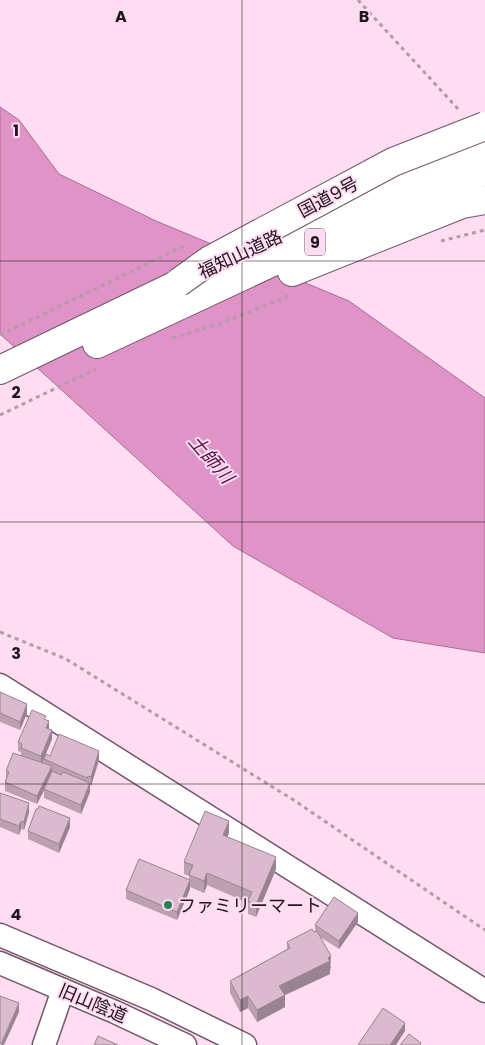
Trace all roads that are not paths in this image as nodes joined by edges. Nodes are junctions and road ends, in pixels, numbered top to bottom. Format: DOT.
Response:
graph roads {
  1 [pos="485,126"];
  2 [pos="485,148"];
  3 [pos="485,171"];
  4 [pos="485,200"];
  5 [pos="178,283"];
  6 [pos="148,320"];
  7 [pos="0,370"];
  8 [pos="0,388"];
  9 [pos="0,685"];
  10 [pos="0,936"];
  11 [pos="0,963"];
  12 [pos="64,990"];
  13 [pos="485,991"];
  14 [pos="44,1045"];
  15 [pos="185,1045"];
  16 [pos="245,1045"];
  1 -- 5 [label="highway, 国道9号 / 9, bridge"];
  2 -- 5 [label="highway, 福知山道路 / 9, bridge"];
  3 -- 6 [label="highway, 福知山道路 / 9"];
  4 -- 6 [label="highway, 9"];
  5 -- 7 [label="highway, 福知山道路 / 9"];
  6 -- 8 [label="highway, 福知山道路 / 9"];
  9 -- 13 [label="street"];
  10 -- 16 [label="street"];
  11 -- 12 [label="street, 旧山陰道"];
  12 -- 14 [label="street"];
  12 -- 15 [label="street, 旧山陰道"];
}
